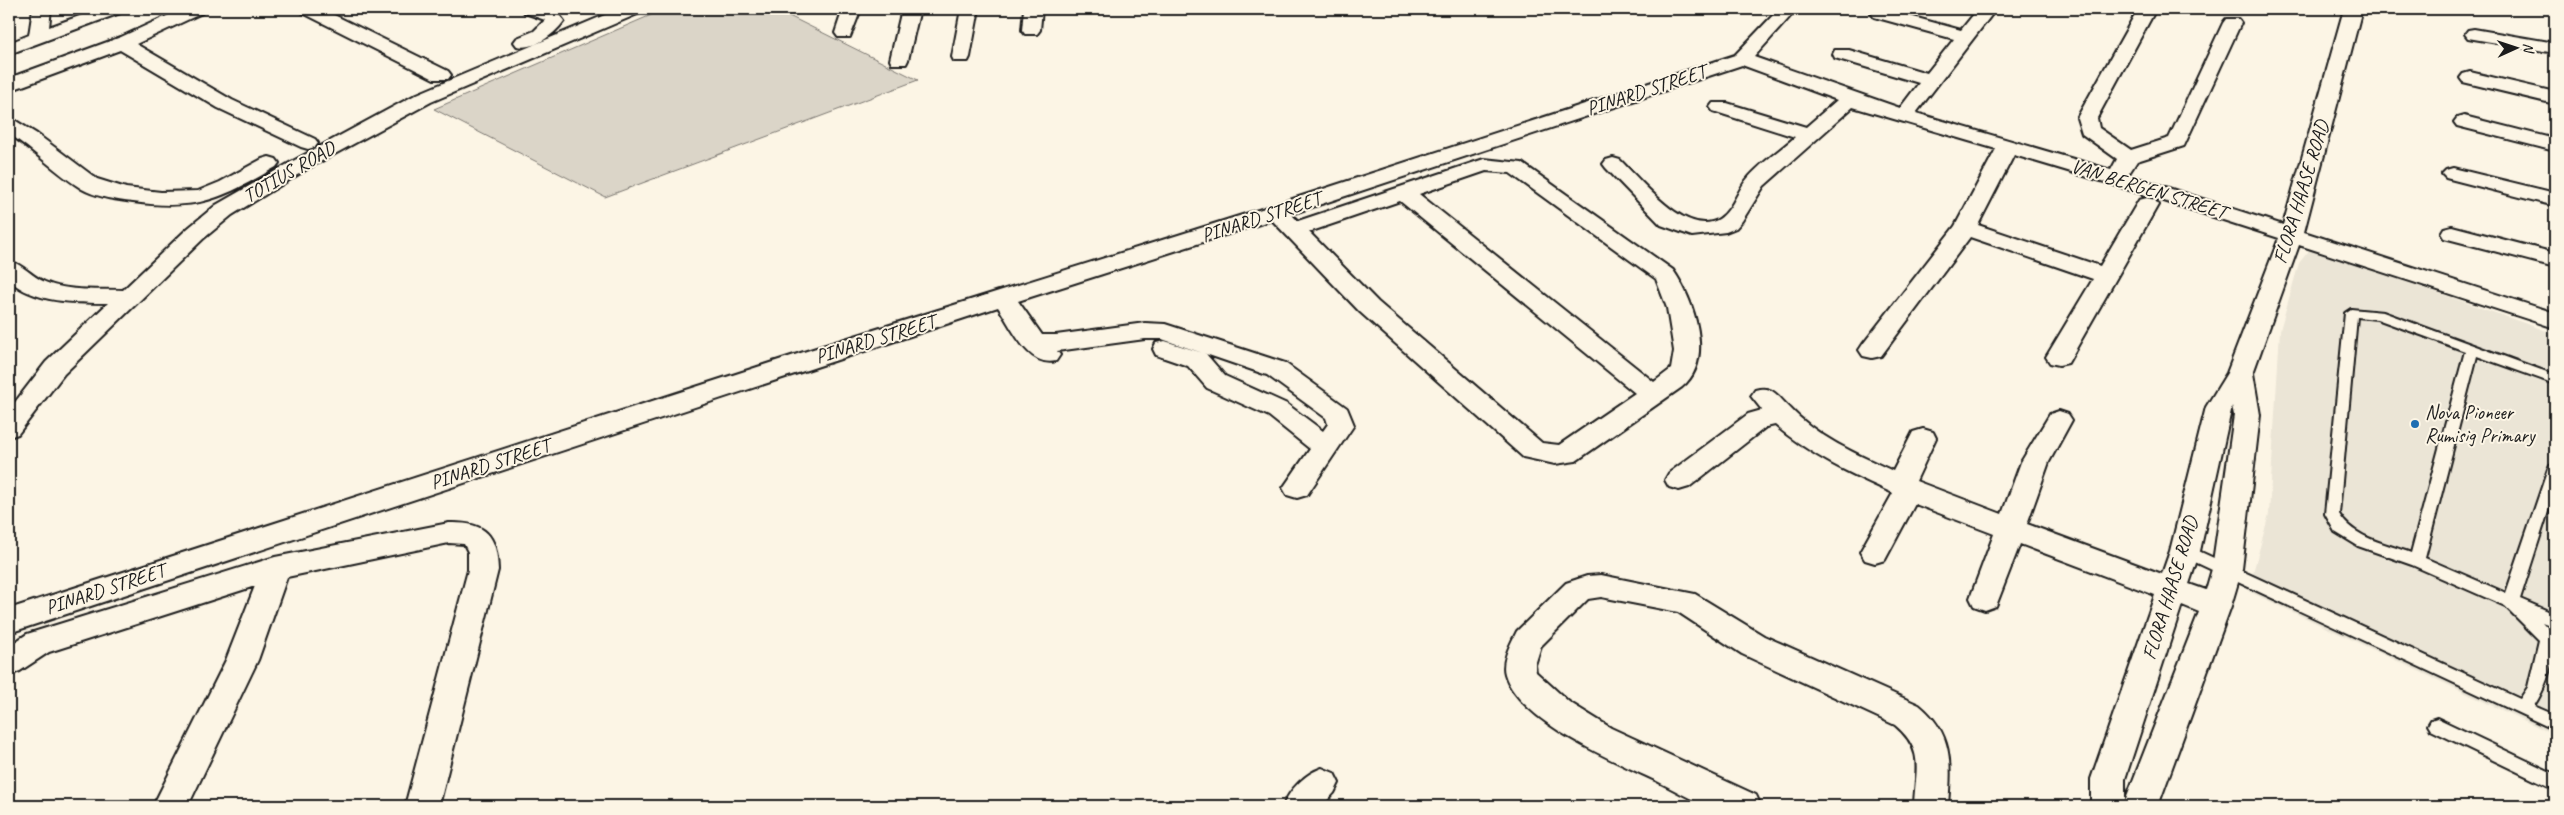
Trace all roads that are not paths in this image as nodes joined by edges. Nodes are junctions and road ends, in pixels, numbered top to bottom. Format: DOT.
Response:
graph roads {
  1 [pos="42,9"];
  2 [pos="114,9"];
  3 [pos="196,9"];
  4 [pos="309,9"];
  5 [pos="531,9"];
  6 [pos="634,9"];
  7 [pos="852,9"];
  8 [pos="911,9"];
  9 [pos="970,9"];
  10 [pos="1033,9"];
  11 [pos="1788,9"];
  12 [pos="1986,9"];
  13 [pos="2147,9"];
  14 [pos="2354,9"];
  15 [pos="1880,13"];
  16 [pos="2232,23"];
  17 [pos="1031,30"];
  18 [pos="844,33"];
  19 [pos="2474,34"];
  20 [pos="38,37"];
  21 [pos="1966,37"];
  22 [pos="122,43"];
  23 [pos="2555,48"];
  24 [pos="9,49"];
  25 [pos="1842,54"];
  26 [pos="961,57"];
  27 [pos="1742,59"];
  28 [pos="899,60"];
  29 [pos="441,75"];
  30 [pos="2470,78"];
  31 [pos="1932,80"];
  32 [pos="9,85"];
  33 [pos="2555,98"];
  34 [pos="1850,99"];
  35 [pos="1720,107"];
  36 [pos="1904,116"];
  37 [pos="2464,122"];
  38 [pos="9,126"];
  39 [pos="1809,135"];
  40 [pos="308,142"];
  41 [pos="2555,145"];
  42 [pos="2008,147"];
  43 [pos="2129,157"];
  44 [pos="1613,164"];
  45 [pos="2453,174"];
  46 [pos="2116,178"];
  47 [pos="1403,192"];
  48 [pos="2555,200"];
  49 [pos="2147,206"];
  50 [pos="1276,212"];
  51 [pos="1965,228"];
  52 [pos="1294,230"];
  53 [pos="2452,233"];
  54 [pos="2292,234"];
  55 [pos="2555,260"];
  56 [pos="9,268"];
  57 [pos="2107,276"];
  58 [pos="128,297"];
  59 [pos="1004,298"];
  60 [pos="2555,321"];
  61 [pos="1872,350"];
  62 [pos="2472,350"];
  63 [pos="1210,356"];
  64 [pos="2059,357"];
  65 [pos="2240,373"];
  66 [pos="2555,380"];
  67 [pos="1652,394"];
  68 [pos="2059,420"];
  69 [pos="9,428"];
  70 [pos="1923,438"];
  71 [pos="1326,448"];
  72 [pos="2555,469"];
  73 [pos="1679,480"];
  74 [pos="1905,487"];
  75 [pos="1297,488"];
  76 [pos="2011,528"];
  77 [pos="2185,551"];
  78 [pos="1876,552"];
  79 [pos="2416,561"];
  80 [pos="274,568"];
  81 [pos="2227,569"];
  82 [pos="2172,589"];
  83 [pos="1986,598"];
  84 [pos="2511,602"];
  85 [pos="2216,606"];
  86 [pos="9,621"];
  87 [pos="2555,621"];
  88 [pos="2552,637"];
  89 [pos="9,662"];
  90 [pos="2524,707"];
  91 [pos="2555,723"];
  92 [pos="2436,725"];
  93 [pos="2555,782"];
  94 [pos="170,806"];
  95 [pos="422,806"];
  96 [pos="1744,806"];
  97 [pos="1931,806"];
  98 [pos="2108,806"];
  99 [pos="2141,806"];
  1 -- 20 [label="street"];
  2 -- 20 [label="street"];
  3 -- 22 [label="street"];
  4 -- 29 [label="street"];
  5 -- 29 [label="street"];
  6 -- 58 [label="street, TOTIUS ROAD"];
  7 -- 18 [label="street"];
  8 -- 28 [label="street"];
  9 -- 26 [label="street"];
  10 -- 17 [label="street"];
  11 -- 27 [label="street"];
  12 -- 21 [label="street"];
  13 -- 43 [label="street"];
  14 -- 54 [label="street, FLORA HAASE ROAD"];
  15 -- 21 [label="street"];
  16 -- 43 [label="street"];
  19 -- 23 [label="street"];
  20 -- 24 [label="street"];
  21 -- 31 [label="street"];
  22 -- 32 [label="street"];
  22 -- 40 [label="street"];
  25 -- 31 [label="street"];
  27 -- 34 [label="street, VAN BERGEN STREET"];
  27 -- 50 [label="street, PINARD STREET"];
  29 -- 40 [label="street"];
  30 -- 33 [label="street"];
  31 -- 36 [label="street"];
  34 -- 36 [label="street, VAN BERGEN STREET"];
  34 -- 39 [label="street"];
  35 -- 39 [label="street"];
  36 -- 42 [label="street, VAN BERGEN STREET"];
  37 -- 41 [label="street"];
  38 -- 40 [label="street"];
  39 -- 44 [label="street"];
  42 -- 46 [label="street, VAN BERGEN STREET"];
  42 -- 51 [label="street"];
  43 -- 46 [label="street"];
  45 -- 48 [label="street"];
  46 -- 54 [label="street, VAN BERGEN STREET"];
  47 -- 52 [label="street"];
  47 -- 67 [label="street"];
  47 -- 67 [label="street"];
  49 -- 57 [label="street"];
  50 -- 52 [label="street"];
  50 -- 59 [label="street, PINARD STREET"];
  51 -- 57 [label="street"];
  51 -- 61 [label="street"];
  52 -- 67 [label="street"];
  53 -- 55 [label="street"];
  54 -- 60 [label="street, VAN BERGEN STREET"];
  54 -- 65 [label="street, FLORA HAASE ROAD"];
  56 -- 58 [label="street"];
  57 -- 64 [label="street"];
  58 -- 69 [label="street, TOTIUS ROAD"];
  59 -- 63 [label="street"];
  59 -- 86 [label="street, PINARD STREET"];
  62 -- 66 [label="lane"];
  62 -- 79 [label="lane"];
  62 -- 79 [label="lane"];
  63 -- 71 [label="street"];
  63 -- 71 [label="street"];
  65 -- 77 [label="street, FLORA HAASE ROAD"];
  65 -- 81 [label="street, FLORA HAASE ROAD"];
  68 -- 76 [label="street"];
  70 -- 74 [label="street"];
  71 -- 75 [label="street"];
  72 -- 84 [label="lane"];
  73 -- 74 [label="street"];
  74 -- 76 [label="street"];
  74 -- 78 [label="street"];
  76 -- 82 [label="street"];
  76 -- 83 [label="street"];
  77 -- 81 [label="lane"];
  77 -- 82 [label="street, FLORA HAASE ROAD"];
  79 -- 84 [label="lane"];
  80 -- 89 [label="street"];
  80 -- 94 [label="street"];
  80 -- 95 [label="street"];
  81 -- 85 [label="street, FLORA HAASE ROAD"];
  81 -- 90 [label="lane"];
  82 -- 85 [label="street"];
  82 -- 98 [label="street, FLORA HAASE ROAD"];
  84 -- 87 [label="lane"];
  84 -- 88 [label="lane"];
  85 -- 99 [label="street, FLORA HAASE ROAD"];
  88 -- 90 [label="lane"];
  90 -- 91 [label="lane"];
  92 -- 93 [label="lane"];
  96 -- 97 [label="street"];
}
